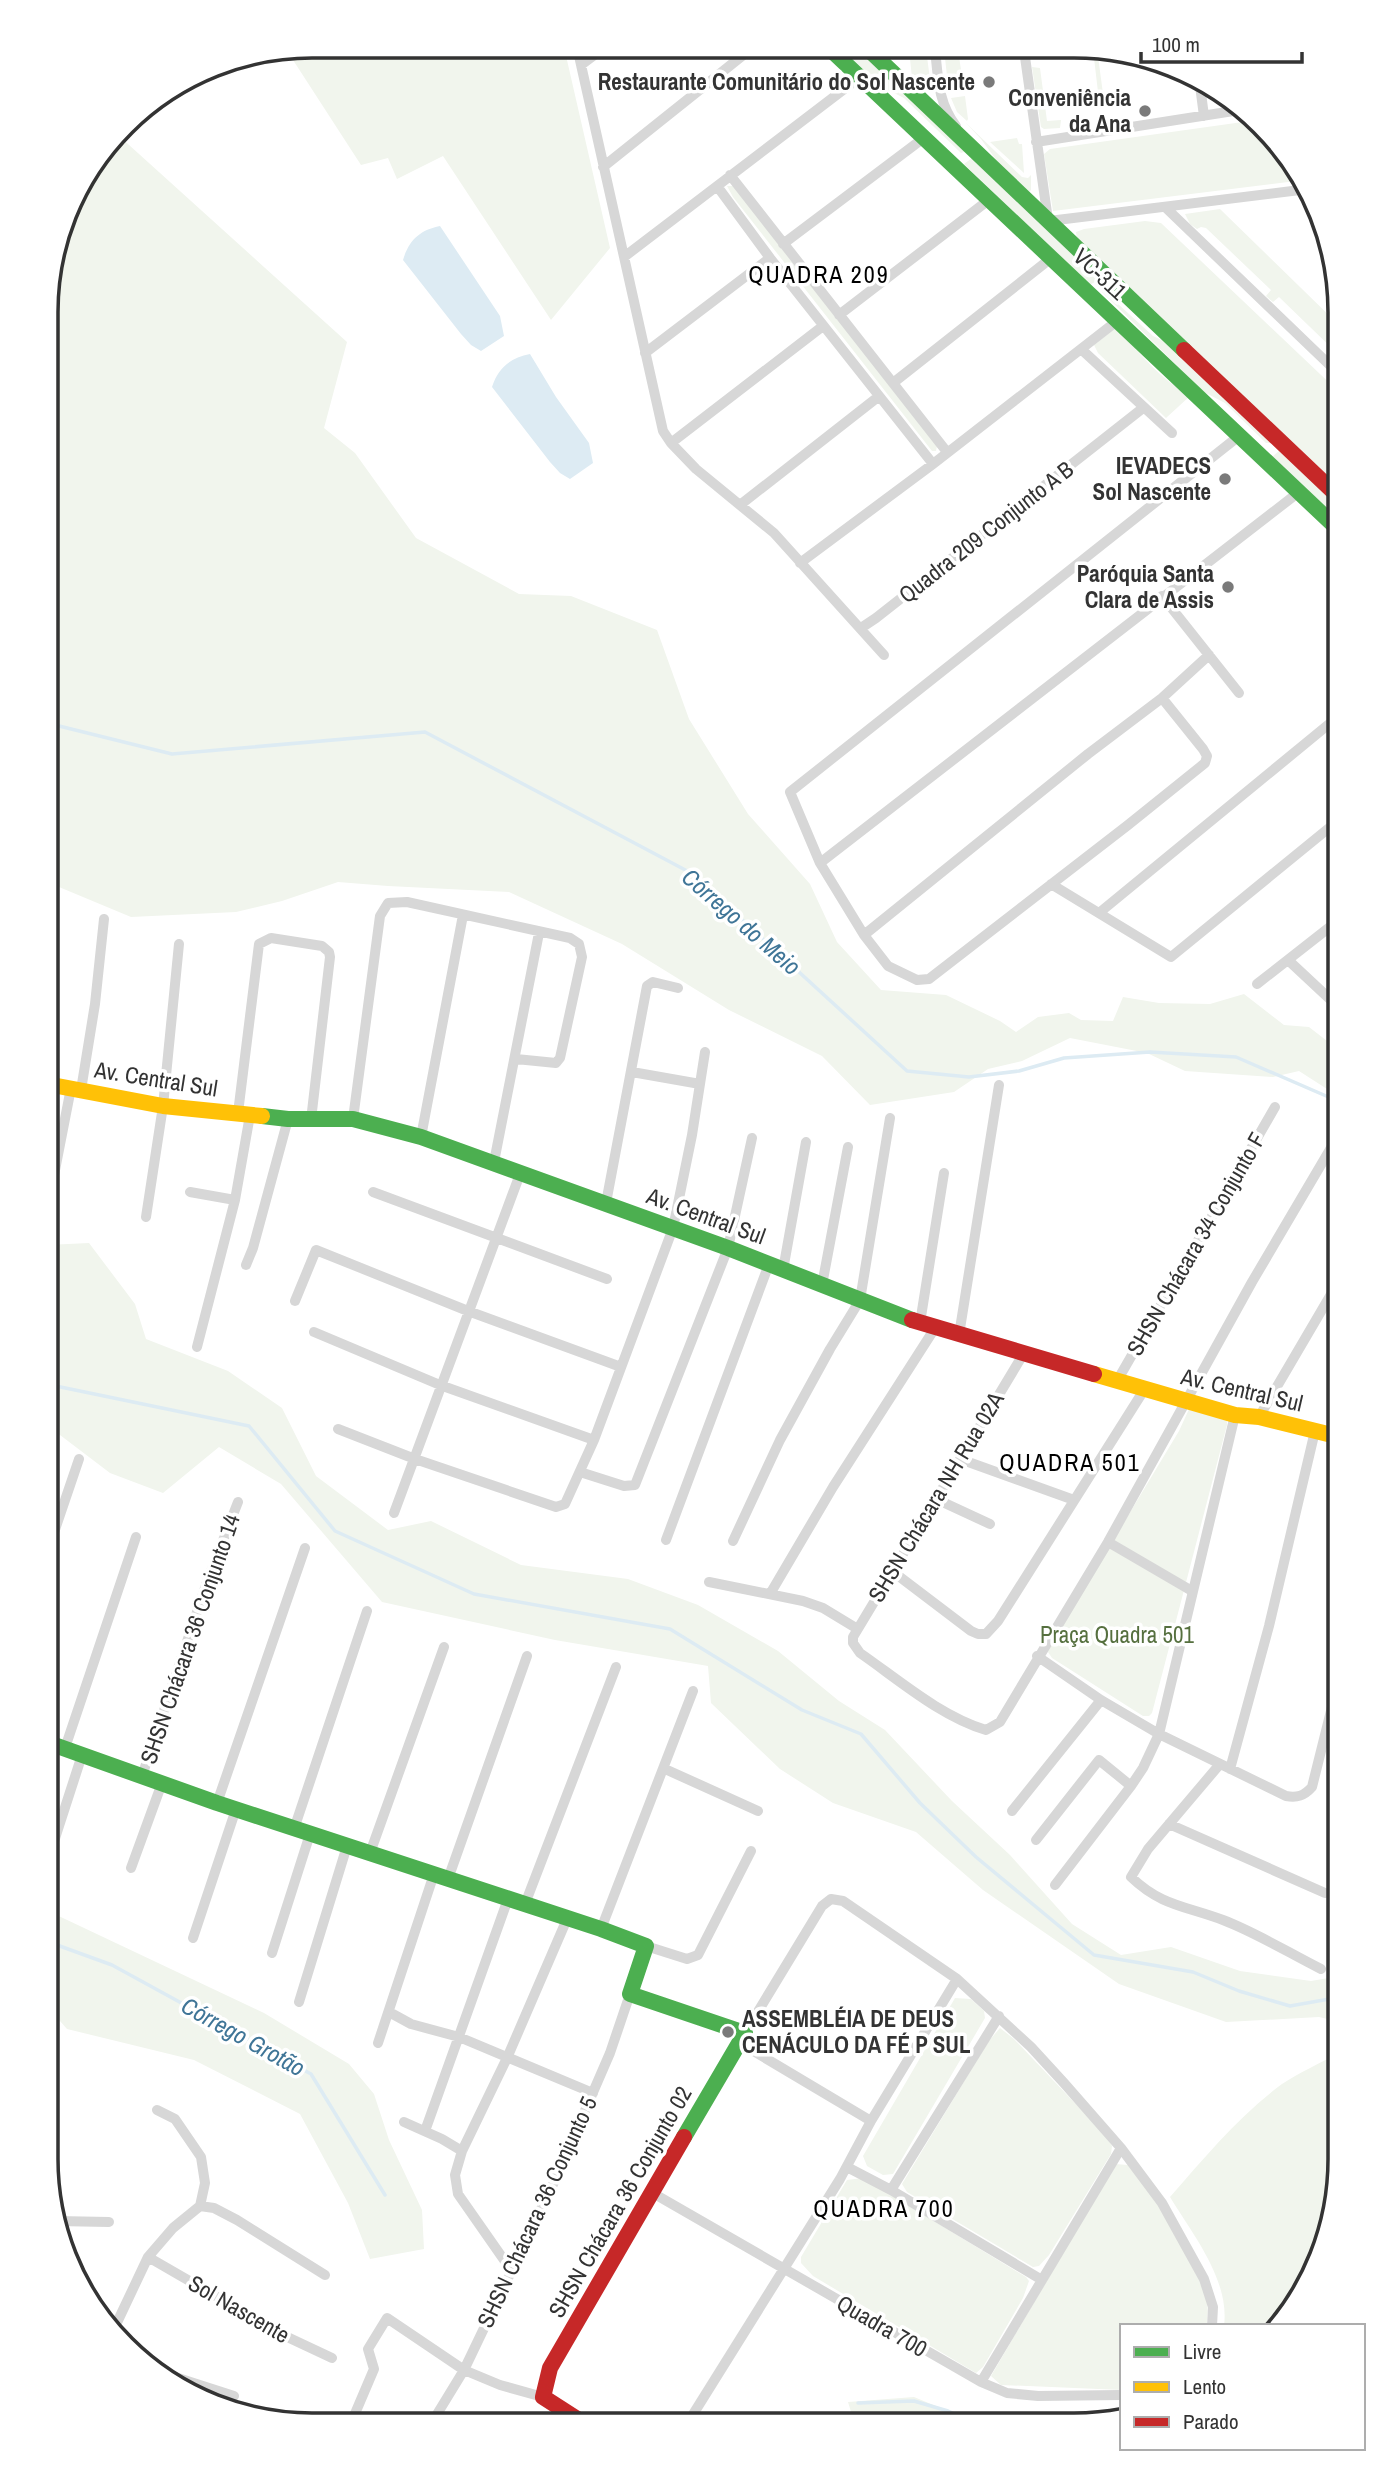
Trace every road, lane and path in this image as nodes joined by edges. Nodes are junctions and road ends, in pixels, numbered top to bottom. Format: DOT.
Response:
graph roads {
  1 [pos="579,58"];
  2 [pos="591,58"];
  3 [pos="739,58"];
  4 [pos="840,58"];
  5 [pos="878,58"];
  6 [pos="936,58"];
  7 [pos="1025,58"];
  8 [pos="581,65"];
  9 [pos="860,77"];
  10 [pos="1201,92"];
  11 [pos="940,97"];
  12 [pos="922,100"];
  13 [pos="1231,112"];
  14 [pos="1204,116"];
  15 [pos="929,141"];
  16 [pos="1036,142"];
  17 [pos="971,147"];
  18 [pos="986,161"];
  19 [pos="603,167"];
  20 [pos="730,175"];
  21 [pos="1042,185"];
  22 [pos="717,186"];
  23 [pos="1297,190"];
  24 [pos="990,199"];
  25 [pos="1025,199"];
  26 [pos="1165,207"];
  27 [pos="1048,221"];
  28 [pos="783,244"];
  29 [pos="624,257"];
  30 [pos="770,258"];
  31 [pos="1050,259"];
  32 [pos="1099,303"];
  33 [pos="839,315"];
  34 [pos="1116,321"];
  35 [pos="824,326"];
  36 [pos="1163,329"];
  37 [pos="1081,349"];
  38 [pos="645,353"];
  39 [pos="1328,363"];
  40 [pos="893,383"];
  41 [pos="878,397"];
  42 [pos="1199,399"];
  43 [pos="1143,408"];
  44 [pos="1172,433"];
  45 [pos="1273,434"];
  46 [pos="1239,436"];
  47 [pos="671,443"];
  48 [pos="947,452"];
  49 [pos="933,464"];
  50 [pos="1328,487"];
  51 [pos="1298,492"];
  52 [pos="740,505"];
  53 [pos="1328,520"];
  54 [pos="800,563"];
  55 [pos="1162,596"];
  56 [pos="861,628"];
  57 [pos="884,655"];
  58 [pos="1209,655"];
  59 [pos="1239,693"];
  60 [pos="1162,698"];
  61 [pos="1328,725"];
  62 [pos="1328,830"];
  63 [pos="820,863"];
  64 [pos="1051,884"];
  65 [pos="1100,913"];
  66 [pos="463,915"];
  67 [pos="104,919"];
  68 [pos="1328,928"];
  69 [pos="539,933"];
  70 [pos="864,935"];
  71 [pos="180,944"];
  72 [pos="1288,960"];
  73 [pos="1257,984"];
  74 [pos="678,988"];
  75 [pos="1328,997"];
  76 [pos="705,1052"];
  77 [pos="516,1059"];
  78 [pos="632,1072"];
  79 [pos="700,1084"];
  80 [pos="999,1085"];
  81 [pos="58,1086"];
  82 [pos="76,1089"];
  83 [pos="163,1106"];
  84 [pos="1275,1107"];
  85 [pos="244,1114"];
  86 [pos="890,1118"];
  87 [pos="288,1119"];
  88 [pos="353,1119"];
  89 [pos="311,1121"];
  90 [pos="421,1136"];
  91 [pos="751,1138"];
  92 [pos="806,1142"];
  93 [pos="848,1147"];
  94 [pos="1328,1153"];
  95 [pos="494,1162"];
  96 [pos="58,1165"];
  97 [pos="944,1173"];
  98 [pos="520,1174"];
  99 [pos="190,1192"];
  100 [pos="373,1192"];
  101 [pos="235,1200"];
  102 [pos="606,1203"];
  103 [pos="146,1217"];
  104 [pos="673,1228"];
  105 [pos="497,1237"];
  106 [pos="728,1248"];
  107 [pos="246,1265"];
  108 [pos="776,1267"];
  109 [pos="607,1279"];
  110 [pos="822,1285"];
  111 [pos="1328,1299"];
  112 [pos="860,1300"];
  113 [pos="295,1301"];
  114 [pos="468,1311"];
  115 [pos="927,1325"];
  116 [pos="314,1332"];
  117 [pos="958,1335"];
  118 [pos="197,1348"];
  119 [pos="1024,1353"];
  120 [pos="621,1367"];
  121 [pos="1116,1381"];
  122 [pos="440,1385"];
  123 [pos="1144,1390"];
  124 [pos="1188,1400"];
  125 [pos="1235,1415"];
  126 [pos="1259,1417"];
  127 [pos="338,1429"];
  128 [pos="1328,1434"];
  129 [pos="1328,1437"];
  130 [pos="594,1440"];
  131 [pos="79,1459"];
  132 [pos="415,1459"];
  133 [pos="960,1459"];
  134 [pos="580,1472"];
  135 [pos="936,1499"];
  136 [pos="1074,1500"];
  137 [pos="238,1502"];
  138 [pos="394,1513"];
  139 [pos="58,1521"];
  140 [pos="990,1524"];
  141 [pos="136,1537"];
  142 [pos="666,1540"];
  143 [pos="733,1541"];
  144 [pos="1108,1542"];
  145 [pos="305,1548"];
  146 [pos="892,1571"];
  147 [pos="709,1582"];
  148 [pos="1192,1591"];
  149 [pos="770,1594"];
  150 [pos="367,1611"];
  151 [pos="856,1628"];
  152 [pos="444,1647"];
  153 [pos="527,1656"];
  154 [pos="1037,1656"];
  155 [pos="616,1667"];
  156 [pos="693,1690"];
  157 [pos="1101,1700"];
  158 [pos="1328,1723"];
  159 [pos="1159,1734"];
  160 [pos="58,1746"];
  161 [pos="65,1748"];
  162 [pos="82,1755"];
  163 [pos="1225,1766"];
  164 [pos="665,1769"];
  165 [pos="142,1776"];
  166 [pos="162,1783"];
  167 [pos="1131,1786"];
  168 [pos="217,1803"];
  169 [pos="236,1809"];
  170 [pos="758,1811"];
  171 [pos="1012,1811"];
  172 [pos="1169,1824"];
  173 [pos="58,1829"];
  174 [pos="302,1831"];
  175 [pos="1036,1840"];
  176 [pos="347,1846"];
  177 [pos="751,1851"];
  178 [pos="370,1853"];
  179 [pos="131,1868"];
  180 [pos="441,1876"];
  181 [pos="1055,1885"];
  182 [pos="1325,1894"];
  183 [pos="508,1899"];
  184 [pos="525,1904"];
  185 [pos="567,1919"];
  186 [pos="601,1929"];
  187 [pos="193,1938"];
  188 [pos="646,1946"];
  189 [pos="272,1953"];
  190 [pos="1321,1969"];
  191 [pos="957,1979"];
  192 [pos="631,1994"];
  193 [pos="299,2002"];
  194 [pos="389,2012"];
  195 [pos="999,2016"];
  196 [pos="459,2037"];
  197 [pos="743,2038"];
  198 [pos="378,2043"];
  199 [pos="507,2058"];
  200 [pos="593,2093"];
  201 [pos="157,2110"];
  202 [pos="871,2121"];
  203 [pos="404,2122"];
  204 [pos="425,2131"];
  205 [pos="1121,2148"];
  206 [pos="462,2151"];
  207 [pos="847,2166"];
  208 [pos="891,2190"];
  209 [pos="651,2192"];
  210 [pos="200,2206"];
  211 [pos="65,2221"];
  212 [pos="109,2222"];
  213 [pos="148,2257"];
  214 [pos="785,2269"];
  215 [pos="511,2270"];
  216 [pos="325,2275"];
  217 [pos="1042,2280"];
  218 [pos="117,2322"];
  219 [pos="1212,2324"];
  220 [pos="332,2358"];
  221 [pos="464,2370"];
  222 [pos="190,2382"];
  223 [pos="981,2382"];
  224 [pos="1120,2395"];
  225 [pos="234,2396"];
  226 [pos="543,2397"];
  227 [pos="355,2413"];
  228 [pos="438,2413"];
  229 [pos="568,2413"];
  230 [pos="694,2413"];
  1 -- 8 [label="street"];
  2 -- 8 [label="street"];
  3 -- 19 [label="street"];
  4 -- 9 [label="street, VC-311"];
  5 -- 12 [label="street, VC-311"];
  6 -- 11 [label="street"];
  7 -- 16 [label="street"];
  8 -- 19 [label="street"];
  9 -- 15 [label="street, VC-311"];
  9 -- 20 [label="street"];
  10 -- 14 [label="street"];
  11 -- 12 [label="street"];
  11 -- 18 [label="street"];
  12 -- 17 [label="street, VC-311"];
  13 -- 14 [label="street"];
  14 -- 16 [label="street"];
  15 -- 17 [label="street"];
  15 -- 24 [label="street, VC-311"];
  15 -- 28 [label="street"];
  16 -- 21 [label="street"];
  17 -- 18 [label="street, VC-311"];
  18 -- 25 [label="street, VC-311"];
  19 -- 29 [label="street"];
  20 -- 22 [label="street"];
  20 -- 28 [label="street"];
  21 -- 25 [label="street"];
  21 -- 27 [label="street"];
  22 -- 29 [label="street"];
  22 -- 30 [label="street"];
  23 -- 26 [label="street"];
  24 -- 31 [label="street, VC-311"];
  24 -- 33 [label="street"];
  25 -- 27 [label="street, VC-311"];
  26 -- 27 [label="street"];
  26 -- 39 [label="street"];
  27 -- 36 [label="street, VC-311"];
  28 -- 33 [label="street"];
  29 -- 38 [label="street"];
  30 -- 35 [label="street"];
  30 -- 38 [label="street"];
  31 -- 32 [label="street, VC-311"];
  31 -- 40 [label="street"];
  32 -- 34 [label="street, VC-311"];
  32 -- 36 [label="street"];
  33 -- 40 [label="street"];
  34 -- 37 [label="street"];
  34 -- 42 [label="street, VC-311"];
  35 -- 41 [label="street"];
  35 -- 47 [label="street"];
  36 -- 45 [label="street, VC-311"];
  37 -- 43 [label="street"];
  37 -- 48 [label="street"];
  38 -- 47 [label="street"];
  40 -- 48 [label="street"];
  41 -- 49 [label="street"];
  41 -- 52 [label="street"];
  42 -- 45 [label="street"];
  42 -- 46 [label="street, VC-311"];
  43 -- 44 [label="street"];
  43 -- 56 [label="street, Quadra 209 Conjunto A B"];
  45 -- 50 [label="street, VC-311"];
  46 -- 51 [label="street, VC-311"];
  46 -- 63 [label="street"];
  47 -- 52 [label="street"];
  48 -- 49 [label="street"];
  49 -- 54 [label="street"];
  51 -- 53 [label="street, VC-311"];
  51 -- 55 [label="street"];
  52 -- 54 [label="street"];
  54 -- 56 [label="street"];
  55 -- 58 [label="street"];
  55 -- 63 [label="street"];
  56 -- 57 [label="street"];
  58 -- 59 [label="street"];
  58 -- 60 [label="street"];
  60 -- 64 [label="street"];
  60 -- 70 [label="street"];
  61 -- 65 [label="street"];
  62 -- 65 [label="street"];
  63 -- 70 [label="street"];
  64 -- 65 [label="street"];
  64 -- 70 [label="street"];
  66 -- 69 [label="street"];
  66 -- 88 [label="street"];
  66 -- 90 [label="street"];
  67 -- 82 [label="street"];
  68 -- 72 [label="street"];
  69 -- 77 [label="street"];
  69 -- 77 [label="street"];
  71 -- 83 [label="street"];
  72 -- 73 [label="street"];
  72 -- 75 [label="street"];
  74 -- 78 [label="street"];
  76 -- 79 [label="street"];
  77 -- 95 [label="street"];
  78 -- 79 [label="street"];
  78 -- 102 [label="street"];
  79 -- 104 [label="street"];
  80 -- 117 [label="street"];
  81 -- 82 [label="street, Av. Central Sul"];
  82 -- 83 [label="street, Av. Central Sul"];
  82 -- 96 [label="street"];
  83 -- 85 [label="street, Av. Central Sul"];
  83 -- 103 [label="street"];
  84 -- 121 [label="street, SHSN Chácara 34 Conjunto F"];
  85 -- 87 [label="street, Av. Central Sul"];
  85 -- 89 [label="street"];
  85 -- 101 [label="street"];
  86 -- 112 [label="street"];
  87 -- 89 [label="street, Av. Central Sul"];
  87 -- 107 [label="street"];
  88 -- 89 [label="street, Av. Central Sul"];
  88 -- 90 [label="street, Av. Central Sul"];
  90 -- 95 [label="street, Av. Central Sul"];
  91 -- 106 [label="street"];
  92 -- 108 [label="street"];
  93 -- 110 [label="street"];
  94 -- 124 [label="street"];
  95 -- 98 [label="street, Av. Central Sul"];
  97 -- 115 [label="street"];
  98 -- 102 [label="street, Av. Central Sul"];
  98 -- 105 [label="street"];
  99 -- 101 [label="street"];
  100 -- 105 [label="street"];
  101 -- 118 [label="street"];
  102 -- 104 [label="street, Av. Central Sul"];
  104 -- 106 [label="street, Av. Central Sul"];
  104 -- 120 [label="street"];
  105 -- 109 [label="street"];
  105 -- 114 [label="street"];
  106 -- 108 [label="street, Av. Central Sul"];
  106 -- 134 [label="street"];
  108 -- 110 [label="street, Av. Central Sul"];
  108 -- 142 [label="street"];
  110 -- 112 [label="street, Av. Central Sul"];
  111 -- 126 [label="street"];
  112 -- 115 [label="street, Av. Central Sul"];
  112 -- 143 [label="street"];
  113 -- 114 [label="street"];
  114 -- 120 [label="street"];
  114 -- 122 [label="street"];
  115 -- 117 [label="street, Av. Central Sul"];
  115 -- 149 [label="street"];
  116 -- 122 [label="street"];
  117 -- 119 [label="street, Av. Central Sul"];
  119 -- 121 [label="street, Av. Central Sul"];
  119 -- 133 [label="street, SHSN Chácara NH Rua 02A"];
  120 -- 130 [label="street"];
  121 -- 123 [label="street, Av. Central Sul"];
  122 -- 130 [label="street"];
  122 -- 132 [label="street"];
  123 -- 124 [label="street, Av. Central Sul"];
  123 -- 136 [label="street"];
  124 -- 125 [label="street, Av. Central Sul"];
  124 -- 144 [label="street"];
  125 -- 126 [label="street, Av. Central Sul"];
  125 -- 148 [label="street"];
  126 -- 128 [label="street, Av. Central Sul"];
  127 -- 132 [label="street"];
  129 -- 163 [label="street"];
  130 -- 134 [label="street"];
  131 -- 139 [label="street"];
  132 -- 134 [label="street"];
  132 -- 138 [label="street"];
  133 -- 135 [label="street, SHSN Chácara NH Rua 02A"];
  133 -- 136 [label="street"];
  135 -- 140 [label="street"];
  135 -- 146 [label="street, SHSN Chácara NH Rua 02A"];
  136 -- 146 [label="street"];
  137 -- 165 [label="street, SHSN Chácara 36 Conjunto 14"];
  141 -- 161 [label="street"];
  144 -- 148 [label="street"];
  144 -- 154 [label="street"];
  145 -- 168 [label="street"];
  146 -- 151 [label="street, SHSN Chácara NH Rua 02A"];
  147 -- 149 [label="street"];
  148 -- 159 [label="street"];
  149 -- 151 [label="street"];
  150 -- 174 [label="street"];
  151 -- 154 [label="street, SHSN Chácara NH Rua 02A"];
  152 -- 178 [label="street"];
  153 -- 180 [label="street"];
  154 -- 157 [label="street"];
  155 -- 184 [label="street"];
  156 -- 164 [label="street"];
  157 -- 159 [label="street"];
  157 -- 171 [label="street"];
  158 -- 163 [label="street"];
  159 -- 163 [label="street"];
  159 -- 167 [label="street"];
  160 -- 161 [label="street"];
  161 -- 162 [label="street"];
  162 -- 165 [label="street"];
  162 -- 173 [label="street"];
  163 -- 172 [label="street"];
  164 -- 170 [label="street"];
  164 -- 186 [label="street"];
  165 -- 166 [label="street"];
  166 -- 168 [label="street"];
  166 -- 179 [label="street"];
  167 -- 175 [label="street"];
  167 -- 181 [label="street"];
  168 -- 169 [label="street"];
  169 -- 174 [label="street"];
  169 -- 187 [label="street"];
  172 -- 182 [label="street"];
  172 -- 190 [label="street"];
  174 -- 176 [label="street"];
  174 -- 189 [label="street"];
  176 -- 178 [label="street"];
  176 -- 193 [label="street"];
  177 -- 188 [label="street"];
  178 -- 180 [label="street"];
  180 -- 183 [label="street"];
  180 -- 194 [label="street"];
  183 -- 184 [label="street"];
  183 -- 196 [label="street"];
  184 -- 185 [label="street"];
  185 -- 186 [label="street"];
  185 -- 199 [label="street"];
  186 -- 188 [label="street"];
  188 -- 192 [label="street"];
  191 -- 195 [label="street"];
  191 -- 197 [label="street"];
  191 -- 202 [label="street"];
  192 -- 197 [label="street"];
  192 -- 200 [label="street, SHSN Chácara 36 Conjunto 5"];
  194 -- 196 [label="street"];
  194 -- 198 [label="street"];
  195 -- 205 [label="street"];
  195 -- 208 [label="street"];
  196 -- 199 [label="street"];
  196 -- 204 [label="street"];
  197 -- 202 [label="street"];
  197 -- 209 [label="street, SHSN Chácara 36 Conjunto 02"];
  199 -- 200 [label="street"];
  199 -- 206 [label="street"];
  200 -- 215 [label="street, SHSN Chácara 36 Conjunto 5"];
  201 -- 210 [label="street"];
  202 -- 207 [label="street"];
  203 -- 204 [label="street"];
  204 -- 206 [label="street"];
  205 -- 217 [label="street"];
  205 -- 219 [label="street"];
  206 -- 215 [label="street"];
  207 -- 208 [label="street"];
  207 -- 214 [label="street"];
  208 -- 217 [label="street"];
  209 -- 214 [label="street, Quadra 700"];
  209 -- 226 [label="street, SHSN Chácara 36 Conjunto 02"];
  210 -- 213 [label="street"];
  210 -- 216 [label="street"];
  211 -- 212 [label="street"];
  213 -- 218 [label="street"];
  213 -- 220 [label="street, Sol Nascente"];
  214 -- 223 [label="street, Quadra 700"];
  214 -- 230 [label="street"];
  215 -- 221 [label="street, SHSN Chácara 36 Conjunto 5"];
  217 -- 223 [label="street"];
  221 -- 226 [label="street"];
  221 -- 227 [label="street"];
  221 -- 228 [label="street, SHSN Chácara 36 Conjunto 5"];
  222 -- 225 [label="street"];
  223 -- 224 [label="street, Quadra 700"];
  226 -- 229 [label="street"];
}
